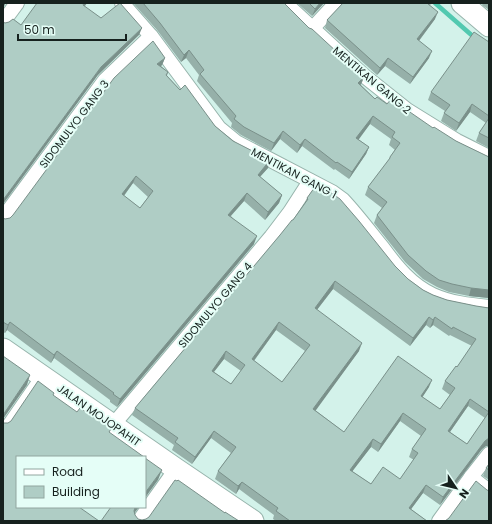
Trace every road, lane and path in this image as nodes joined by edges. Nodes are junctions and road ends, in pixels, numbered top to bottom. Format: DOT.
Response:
graph roads {
  1 [pos="17,3"];
  2 [pos="122,3"];
  3 [pos="285,3"];
  4 [pos="336,3"];
  5 [pos="462,3"];
  6 [pos="3,22"];
  7 [pos="489,26"];
  8 [pos="312,29"];
  9 [pos="151,36"];
  10 [pos="489,157"];
  11 [pos="310,181"];
  12 [pos="3,218"];
  13 [pos="489,307"];
  14 [pos="3,349"];
  15 [pos="40,374"];
  16 [pos="113,425"];
  17 [pos="3,428"];
  18 [pos="489,454"];
  19 [pos="176,469"];
  20 [pos="471,477"];
  21 [pos="489,491"];
  22 [pos="139,521"];
  23 [pos="254,521"];
  24 [pos="439,521"];
  1 -- 6 [label="street"];
  2 -- 9 [label="street, MENTIKAN GANG 1"];
  3 -- 8 [label="street, MENTIKAN GANG 2"];
  4 -- 8 [label="street"];
  5 -- 7 [label="main road"];
  8 -- 10 [label="street, MENTIKAN GANG 2"];
  9 -- 11 [label="street, MENTIKAN GANG 1"];
  9 -- 12 [label="street, SIDOMULYO GANG 3"];
  11 -- 13 [label="street, MENTIKAN GANG 1"];
  11 -- 16 [label="street, SIDOMULYO GANG 4"];
  14 -- 15 [label="main road, JALAN MOJOPAHIT"];
  15 -- 16 [label="main road, JALAN MOJOPAHIT"];
  15 -- 17 [label="lane"];
  16 -- 19 [label="main road, JALAN MOJOPAHIT"];
  18 -- 20 [label="street"];
  19 -- 22 [label="street"];
  19 -- 23 [label="main road, JALAN MOJOPAHIT"];
  20 -- 21 [label="street"];
  20 -- 24 [label="street"];
}
